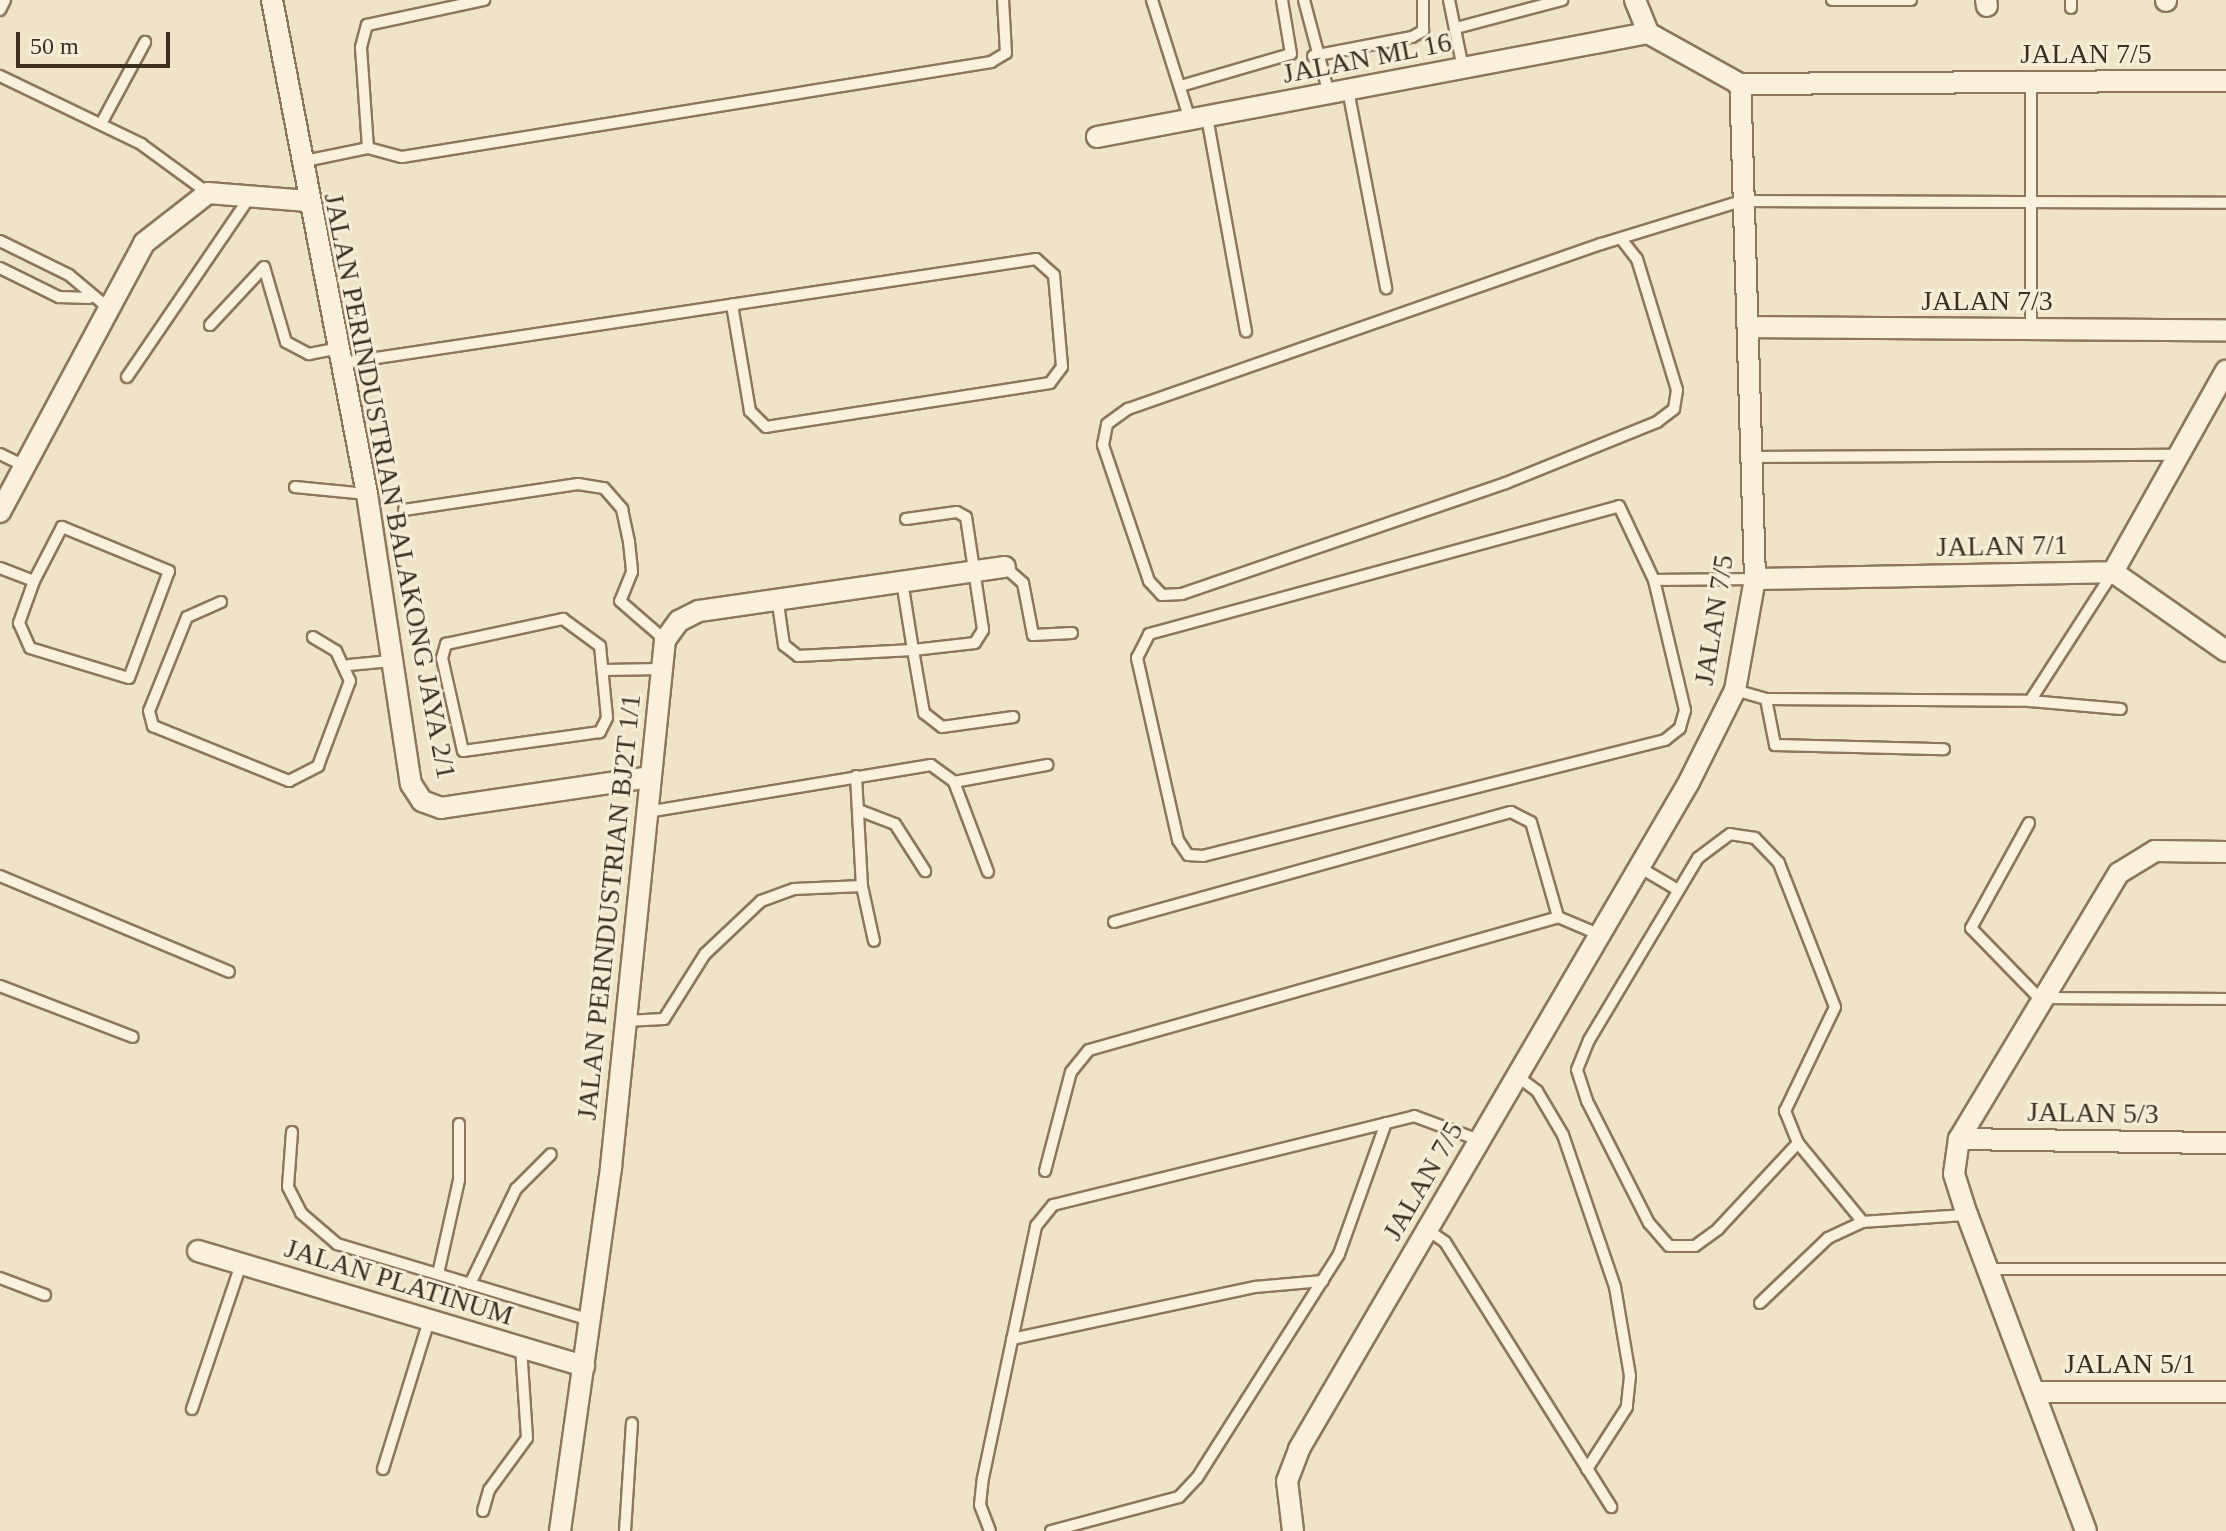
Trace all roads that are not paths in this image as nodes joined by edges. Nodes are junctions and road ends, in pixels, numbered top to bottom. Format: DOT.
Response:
graph roads {
  1 [pos="5,0"];
  2 [pos="272,0"];
  3 [pos="484,0"];
  4 [pos="1003,0"];
  5 [pos="1152,0"];
  6 [pos="1282,0"];
  7 [pos="1304,0"];
  8 [pos="1423,0"];
  9 [pos="1449,0"];
  10 [pos="1562,0"];
  11 [pos="1635,0"];
  12 [pos="1832,0"];
  13 [pos="1911,0"];
  14 [pos="0,10"];
  15 [pos="1456,28"];
  16 [pos="1648,33"];
  17 [pos="145,42"];
  18 [pos="1313,56"];
  19 [pos="1463,68"];
  20 [pos="0,76"];
  21 [pos="2226,81"];
  22 [pos="2031,82"];
  23 [pos="1740,84"];
  24 [pos="1184,85"];
  25 [pos="1338,92"];
  26 [pos="1199,118"];
  27 [pos="102,122"];
  28 [pos="1097,137"];
  29 [pos="368,148"];
  30 [pos="300,162"];
  31 [pos="208,193"];
  32 [pos="251,196"];
  33 [pos="308,201"];
  34 [pos="1742,201"];
  35 [pos="2031,203"];
  36 [pos="2226,203"];
  37 [pos="1622,240"];
  38 [pos="0,241"];
  39 [pos="0,268"];
  40 [pos="1386,288"];
  41 [pos="97,302"];
  42 [pos="732,305"];
  43 [pos="210,325"];
  44 [pos="1748,327"];
  45 [pos="2031,329"];
  46 [pos="2226,330"];
  47 [pos="1246,331"];
  48 [pos="342,355"];
  49 [pos="2226,371"];
  50 [pos="127,377"];
  51 [pos="0,454"];
  52 [pos="2173,455"];
  53 [pos="1753,457"];
  54 [pos="23,465"];
  55 [pos="295,487"];
  56 [pos="367,494"];
  57 [pos="404,510"];
  58 [pos="0,512"];
  59 [pos="906,519"];
  60 [pos="1005,567"];
  61 [pos="0,568"];
  62 [pos="975,570"];
  63 [pos="2113,572"];
  64 [pos="901,579"];
  65 [pos="1755,579"];
  66 [pos="1654,580"];
  67 [pos="34,581"];
  68 [pos="777,595"];
  69 [pos="221,602"];
  70 [pos="1072,633"];
  71 [pos="313,637"];
  72 [pos="665,640"];
  73 [pos="913,650"];
  74 [pos="2226,651"];
  75 [pos="391,661"];
  76 [pos="349,665"];
  77 [pos="660,669"];
  78 [pos="605,670"];
  79 [pos="1735,690"];
  80 [pos="1766,699"];
  81 [pos="2030,701"];
  82 [pos="2121,709"];
  83 [pos="1013,717"];
  84 [pos="1944,749"];
  85 [pos="1047,765"];
  86 [pos="856,776"];
  87 [pos="650,777"];
  88 [pos="954,782"];
  89 [pos="861,811"];
  90 [pos="647,812"];
  91 [pos="2029,823"];
  92 [pos="2226,852"];
  93 [pos="1638,867"];
  94 [pos="925,871"];
  95 [pos="988,872"];
  96 [pos="0,876"];
  97 [pos="862,886"];
  98 [pos="1678,890"];
  99 [pos="1558,917"];
  100 [pos="1114,922"];
  101 [pos="1598,934"];
  102 [pos="874,941"];
  103 [pos="229,972"];
  104 [pos="0,986"];
  105 [pos="2039,998"];
  106 [pos="2226,999"];
  107 [pos="625,1021"];
  108 [pos="133,1037"];
  109 [pos="1517,1076"];
  110 [pos="1386,1123"];
  111 [pos="459,1124"];
  112 [pos="292,1132"];
  113 [pos="1959,1139"];
  114 [pos="1479,1140"];
  115 [pos="1798,1143"];
  116 [pos="2226,1143"];
  117 [pos="551,1154"];
  118 [pos="1045,1171"];
  119 [pos="1967,1215"];
  120 [pos="1863,1222"];
  121 [pos="1428,1230"];
  122 [pos="198,1251"];
  123 [pos="241,1264"];
  124 [pos="1989,1269"];
  125 [pos="2226,1269"];
  126 [pos="438,1274"];
  127 [pos="0,1278"];
  128 [pos="1323,1281"];
  129 [pos="470,1284"];
  130 [pos="45,1295"];
  131 [pos="1760,1303"];
  132 [pos="429,1320"];
  133 [pos="591,1320"];
  134 [pos="1012,1339"];
  135 [pos="521,1347"];
  136 [pos="584,1366"];
  137 [pos="2035,1392"];
  138 [pos="2226,1392"];
  139 [pos="192,1409"];
  140 [pos="632,1423"];
  141 [pos="383,1469"];
  142 [pos="1587,1469"];
  143 [pos="1611,1507"];
  144 [pos="483,1511"];
  145 [pos="560,1531"];
  146 [pos="625,1531"];
  147 [pos="990,1531"];
  148 [pos="1051,1531"];
  149 [pos="1293,1531"];
  150 [pos="2086,1531"];
  1 -- 14 [label="lane"];
  2 -- 30 [label="street, JALAN PERINDUSTRIAN BALAKONG JAYA 2/1"];
  3 -- 29 [label="lane"];
  4 -- 29 [label="lane"];
  5 -- 24 [label="lane"];
  6 -- 24 [label="lane"];
  7 -- 18 [label="lane"];
  8 -- 18 [label="lane"];
  9 -- 15 [label="lane"];
  10 -- 15 [label="lane"];
  11 -- 16 [label="street"];
  12 -- 13 [label="lane"];
  15 -- 19 [label="lane"];
  16 -- 19 [label="street, JALAN ML 16"];
  16 -- 23 [label="street"];
  17 -- 27 [label="lane"];
  18 -- 25 [label="lane"];
  19 -- 25 [label="street, JALAN ML 16"];
  20 -- 27 [label="lane"];
  21 -- 22 [label="street, JALAN 7/5"];
  22 -- 23 [label="street, JALAN 7/5"];
  22 -- 35 [label="lane"];
  23 -- 34 [label="street, JALAN 7/5"];
  24 -- 26 [label="lane"];
  25 -- 26 [label="street, JALAN ML 16"];
  25 -- 40 [label="lane"];
  26 -- 28 [label="street, JALAN ML 16"];
  26 -- 47 [label="lane"];
  27 -- 31 [label="lane"];
  29 -- 30 [label="lane"];
  30 -- 33 [label="street, JALAN PERINDUSTRIAN BALAKONG JAYA 2/1"];
  31 -- 32 [label="street"];
  31 -- 41 [label="street"];
  32 -- 33 [label="street"];
  32 -- 50 [label="lane"];
  33 -- 48 [label="street, JALAN PERINDUSTRIAN BALAKONG JAYA 2/1"];
  34 -- 35 [label="lane"];
  34 -- 37 [label="lane"];
  34 -- 44 [label="street, JALAN 7/5"];
  35 -- 36 [label="lane"];
  35 -- 45 [label="lane"];
  37 -- 37 [label="lane"];
  38 -- 41 [label="lane"];
  39 -- 41 [label="lane"];
  41 -- 54 [label="street"];
  42 -- 42 [label="lane"];
  42 -- 48 [label="lane"];
  43 -- 48 [label="lane"];
  44 -- 45 [label="street, JALAN 7/3"];
  44 -- 53 [label="street, JALAN 7/5"];
  45 -- 46 [label="street, JALAN 7/3"];
  48 -- 56 [label="street, JALAN PERINDUSTRIAN BALAKONG JAYA 2/1"];
  49 -- 52 [label="street"];
  51 -- 54 [label="lane"];
  52 -- 53 [label="lane"];
  52 -- 63 [label="street"];
  53 -- 65 [label="street, JALAN 7/5"];
  54 -- 58 [label="street"];
  55 -- 56 [label="lane"];
  56 -- 75 [label="street, JALAN PERINDUSTRIAN BALAKONG JAYA 2/1"];
  57 -- 72 [label="lane"];
  59 -- 62 [label="lane"];
  60 -- 62 [label="street"];
  60 -- 70 [label="lane"];
  61 -- 67 [label="lane"];
  62 -- 64 [label="street"];
  62 -- 73 [label="lane"];
  63 -- 65 [label="street, JALAN 7/1"];
  63 -- 74 [label="street"];
  63 -- 81 [label="lane"];
  64 -- 68 [label="street"];
  64 -- 73 [label="lane"];
  65 -- 66 [label="lane"];
  65 -- 79 [label="street, JALAN 7/5"];
  66 -- 66 [label="lane"];
  67 -- 67 [label="lane"];
  68 -- 72 [label="street"];
  68 -- 73 [label="lane"];
  69 -- 76 [label="lane"];
  71 -- 76 [label="lane"];
  72 -- 77 [label="street, JALAN PERINDUSTRIAN BJ2T 1/1"];
  73 -- 83 [label="lane"];
  75 -- 76 [label="lane"];
  75 -- 87 [label="street, JALAN PERINDUSTRIAN BALAKONG JAYA 2/1"];
  77 -- 78 [label="lane"];
  77 -- 87 [label="street, JALAN PERINDUSTRIAN BJ2T 1/1"];
  78 -- 78 [label="lane"];
  79 -- 80 [label="lane"];
  79 -- 93 [label="street, JALAN 7/5"];
  80 -- 81 [label="lane"];
  80 -- 84 [label="lane"];
  81 -- 82 [label="lane"];
  85 -- 88 [label="lane"];
  86 -- 88 [label="lane"];
  86 -- 89 [label="lane"];
  86 -- 90 [label="lane"];
  87 -- 90 [label="street, JALAN PERINDUSTRIAN BJ2T 1/1"];
  88 -- 95 [label="lane"];
  89 -- 94 [label="lane"];
  89 -- 97 [label="lane"];
  90 -- 107 [label="street, JALAN PERINDUSTRIAN BJ2T 1/1"];
  91 -- 105 [label="lane"];
  92 -- 105 [label="street"];
  93 -- 98 [label="lane"];
  93 -- 101 [label="street, JALAN 7/5"];
  96 -- 103 [label="lane"];
  97 -- 102 [label="lane"];
  97 -- 107 [label="lane"];
  98 -- 115 [label="lane"];
  98 -- 115 [label="lane"];
  99 -- 100 [label="lane"];
  99 -- 101 [label="lane"];
  99 -- 118 [label="lane"];
  101 -- 109 [label="street, JALAN 7/5"];
  104 -- 108 [label="lane"];
  105 -- 106 [label="lane"];
  105 -- 113 [label="street"];
  107 -- 133 [label="street, JALAN PERINDUSTRIAN BJ2T 1/1"];
  109 -- 114 [label="street, JALAN 7/5"];
  109 -- 142 [label="lane"];
  110 -- 114 [label="lane"];
  110 -- 128 [label="lane"];
  110 -- 134 [label="lane"];
  111 -- 126 [label="lane"];
  112 -- 126 [label="lane"];
  113 -- 116 [label="street, JALAN 5/3"];
  113 -- 119 [label="street"];
  114 -- 121 [label="street, JALAN 7/5"];
  115 -- 120 [label="lane"];
  117 -- 129 [label="lane"];
  119 -- 120 [label="lane"];
  119 -- 124 [label="street"];
  120 -- 131 [label="lane"];
  121 -- 142 [label="lane"];
  121 -- 149 [label="street, JALAN 7/5"];
  122 -- 123 [label="street, JALAN PLATINUM"];
  123 -- 132 [label="street, JALAN PLATINUM"];
  123 -- 139 [label="lane"];
  124 -- 125 [label="lane"];
  124 -- 137 [label="street"];
  126 -- 129 [label="lane"];
  127 -- 130 [label="lane"];
  128 -- 134 [label="lane"];
  128 -- 148 [label="lane"];
  129 -- 133 [label="lane"];
  132 -- 135 [label="street, JALAN PLATINUM"];
  132 -- 141 [label="lane"];
  133 -- 136 [label="street, JALAN PERINDUSTRIAN BJ2T 1/1"];
  134 -- 147 [label="lane"];
  135 -- 136 [label="street, JALAN PLATINUM"];
  135 -- 144 [label="lane"];
  136 -- 145 [label="street, JALAN PERINDUSTRIAN BJ2T 1/1"];
  137 -- 138 [label="street, JALAN 5/1"];
  137 -- 150 [label="street"];
  140 -- 146 [label="lane"];
  142 -- 143 [label="lane"];
}
